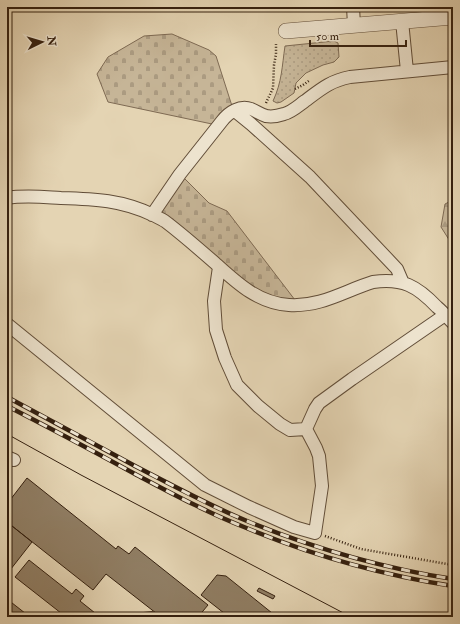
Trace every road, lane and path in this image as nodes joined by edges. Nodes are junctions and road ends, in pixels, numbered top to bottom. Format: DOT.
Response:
graph roads {
  1 [pos="353,7"];
  2 [pos="453,17"];
  3 [pos="402,21"];
  4 [pos="354,25"];
  5 [pos="286,31"];
  6 [pos="276,44"];
  7 [pos="453,67"];
  8 [pos="407,71"];
  9 [pos="234,111"];
  10 [pos="260,114"];
  11 [pos="7,198"];
  12 [pos="152,215"];
  13 [pos="218,267"];
  14 [pos="403,283"];
  15 [pos="449,319"];
  16 [pos="7,324"];
  17 [pos="306,429"];
  18 [pos="315,533"];
  19 [pos="453,566"];
  20 [pos="136,617"];
  21 [pos="155,617"];
  1 -- 4 [label="street"];
  2 -- 3 [label="street"];
  3 -- 4 [label="street"];
  3 -- 8 [label="street"];
  4 -- 5 [label="street"];
  6 -- 10 [label="path"];
  7 -- 8 [label="street"];
  8 -- 10 [label="street"];
  9 -- 10 [label="street"];
  9 -- 12 [label="street"];
  9 -- 14 [label="street"];
  11 -- 12 [label="street"];
  12 -- 13 [label="street"];
  13 -- 14 [label="street"];
  13 -- 17 [label="street"];
  14 -- 15 [label="street"];
  15 -- 17 [label="street"];
  16 -- 18 [label="street"];
  17 -- 18 [label="street"];
  18 -- 19 [label="path"];
  20 -- 21 [label="lane"];
}
